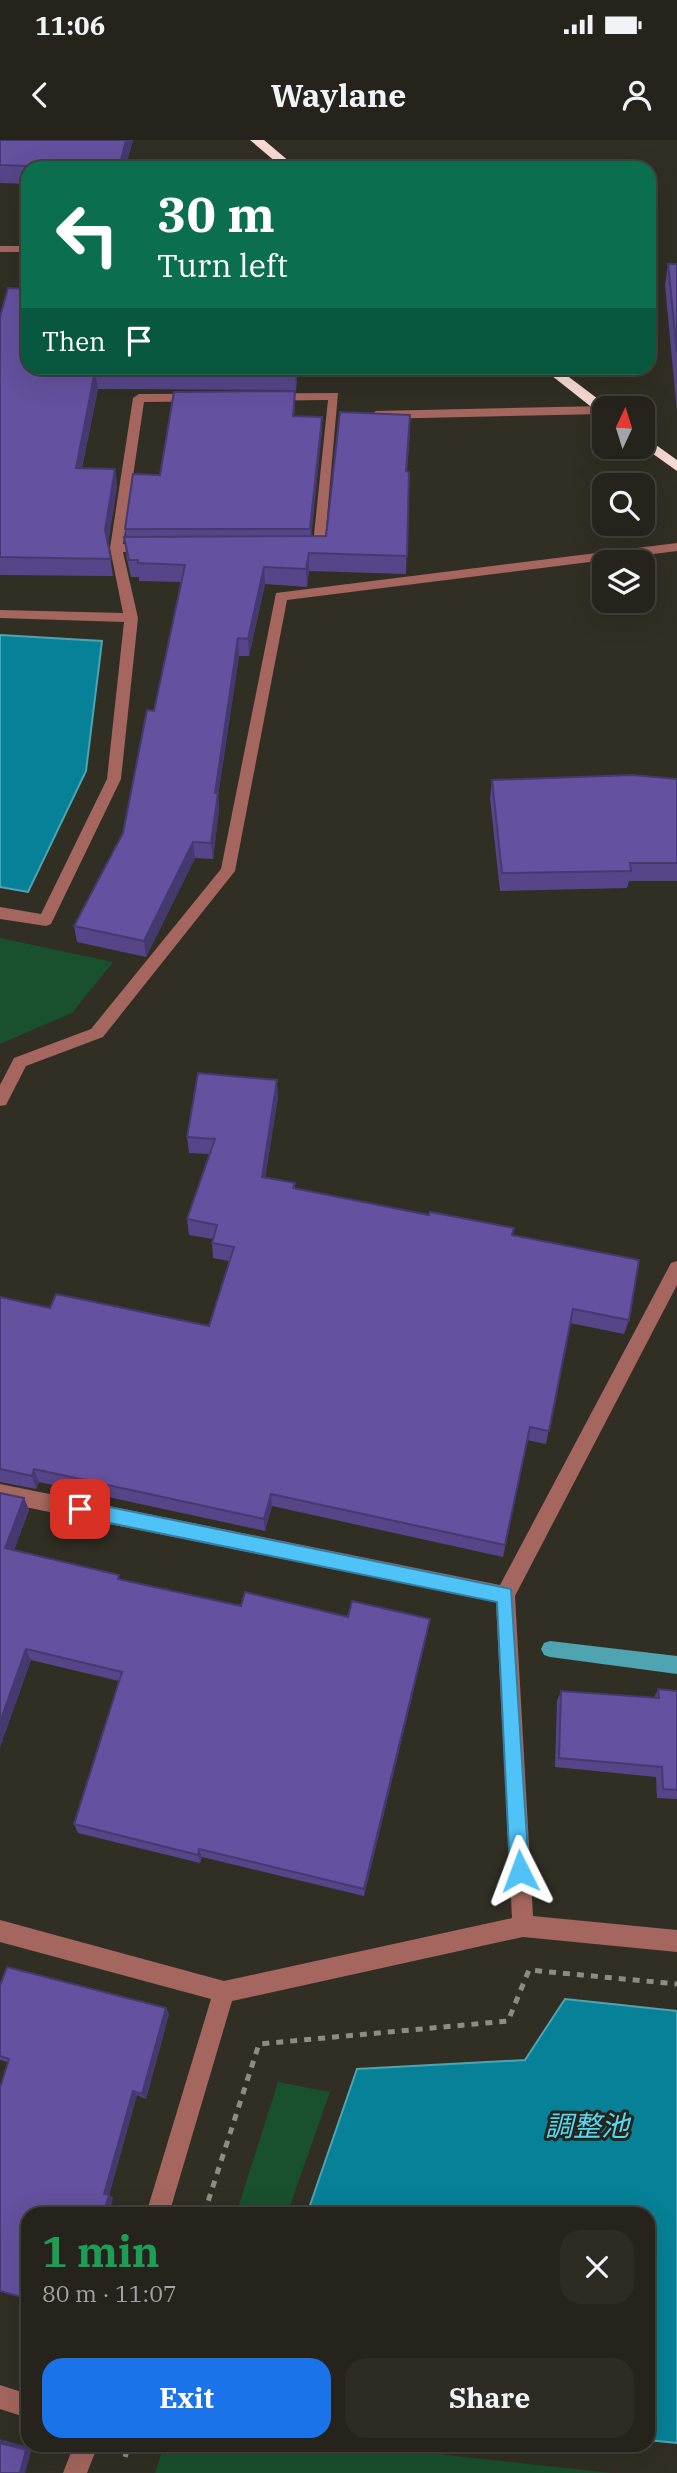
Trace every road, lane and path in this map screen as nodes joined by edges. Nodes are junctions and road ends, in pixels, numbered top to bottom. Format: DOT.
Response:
graph roads {
  1 [pos="256,140"];
  2 [pos="282,161"];
  3 [pos="6,249"];
  4 [pos="0,266"];
  5 [pos="558,375"];
  6 [pos="592,401"];
  7 [pos="592,410"];
  8 [pos="360,416"];
  9 [pos="655,449"];
  10 [pos="677,467"];
  11 [pos="677,547"];
  12 [pos="116,548"];
  13 [pos="0,614"];
  14 [pos="131,618"];
  15 [pos="0,913"];
  16 [pos="0,1100"];
  17 [pos="677,1268"];
  18 [pos="0,1493"];
  19 [pos="505,1595"];
  20 [pos="523,1926"];
  21 [pos="0,1931"];
  22 [pos="677,1941"];
  23 [pos="677,1984"];
  24 [pos="224,1992"];
  25 [pos="159,2207"];
  26 [pos="206,2207"];
  27 [pos="0,2397"];
  28 [pos="21,2404"];
  29 [pos="83,2452"];
  30 [pos="75,2473"];
  1 -- 2 [label="highway"];
  3 -- 4 [label="street"];
  5 -- 6 [label="highway"];
  7 -- 8 [label="street"];
  9 -- 10 [label="highway"];
  11 -- 16 [label="street"];
  12 -- 12 [label="street"];
  12 -- 14 [label="street"];
  13 -- 14 [label="street"];
  14 -- 15 [label="street"];
  17 -- 19 [label="street"];
  18 -- 19 [label="street"];
  19 -- 20 [label="street"];
  20 -- 22 [label="street"];
  20 -- 24 [label="street"];
  21 -- 24 [label="street"];
  23 -- 26 [label="path"];
  24 -- 25 [label="street"];
  27 -- 28 [label="street"];
  29 -- 30 [label="street"];
}
